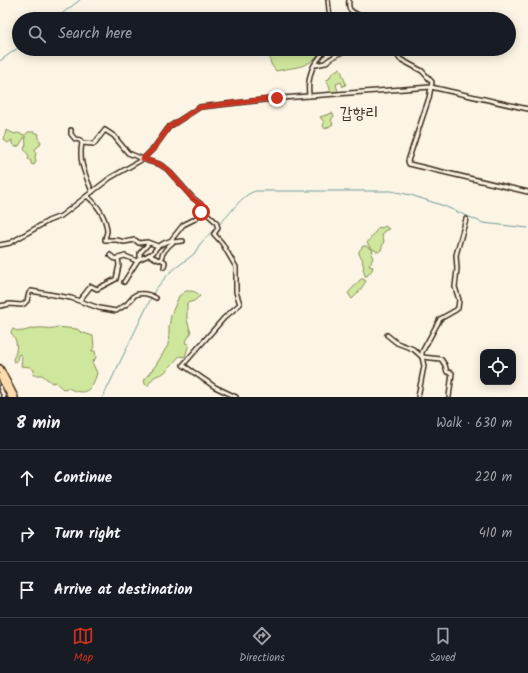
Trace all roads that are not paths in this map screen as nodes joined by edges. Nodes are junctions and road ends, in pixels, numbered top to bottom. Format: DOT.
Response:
graph roads {
  1 [pos="328,0"];
  2 [pos="349,0"];
  3 [pos="328,12"];
  4 [pos="353,12"];
  5 [pos="321,56"];
  6 [pos="334,56"];
  7 [pos="398,56"];
  8 [pos="315,65"];
  9 [pos="431,87"];
  10 [pos="310,96"];
  11 [pos="528,109"];
  12 [pos="71,130"];
  13 [pos="82,143"];
  14 [pos="143,159"];
  15 [pos="92,192"];
  16 [pos="528,192"];
  17 [pos="87,196"];
  18 [pos="204,209"];
  19 [pos="466,219"];
  20 [pos="173,241"];
  21 [pos="183,241"];
  22 [pos="149,243"];
  23 [pos="0,245"];
  24 [pos="158,246"];
  25 [pos="149,255"];
  26 [pos="110,256"];
  27 [pos="118,258"];
  28 [pos="140,258"];
  29 [pos="161,259"];
  30 [pos="137,261"];
  31 [pos="164,267"];
  32 [pos="124,282"];
  33 [pos="155,297"];
  34 [pos="80,300"];
  35 [pos="0,306"];
  36 [pos="387,335"];
  37 [pos="422,356"];
  38 [pos="0,368"];
  39 [pos="0,376"];
  40 [pos="0,387"];
  41 [pos="4,397"];
  42 [pos="11,397"];
  43 [pos="15,397"];
  44 [pos="236,397"];
  45 [pos="418,397"];
  46 [pos="449,397"];
  1 -- 3 [label="street"];
  2 -- 4 [label="street"];
  5 -- 8 [label="street"];
  6 -- 8 [label="street"];
  7 -- 9 [label="street"];
  8 -- 10 [label="street"];
  9 -- 10 [label="street"];
  9 -- 11 [label="street"];
  9 -- 16 [label="street"];
  10 -- 14 [label="street"];
  12 -- 13 [label="street"];
  13 -- 14 [label="street"];
  13 -- 15 [label="street"];
  14 -- 15 [label="street"];
  14 -- 18 [label="street"];
  15 -- 17 [label="street"];
  17 -- 22 [label="street"];
  17 -- 23 [label="street"];
  18 -- 20 [label="street"];
  18 -- 44 [label="street"];
  19 -- 37 [label="street"];
  20 -- 21 [label="street"];
  20 -- 24 [label="street"];
  20 -- 29 [label="street"];
  22 -- 24 [label="street"];
  22 -- 28 [label="street"];
  24 -- 25 [label="street"];
  25 -- 28 [label="street"];
  25 -- 29 [label="street"];
  26 -- 27 [label="street"];
  27 -- 30 [label="street"];
  27 -- 34 [label="street"];
  28 -- 30 [label="street"];
  29 -- 31 [label="street"];
  30 -- 32 [label="street"];
  33 -- 34 [label="street"];
  34 -- 35 [label="street"];
  36 -- 37 [label="street"];
  37 -- 45 [label="street"];
  37 -- 46 [label="street"];
  38 -- 43 [label="main road"];
  39 -- 42 [label="main road"];
  40 -- 41 [label="street"];
}
